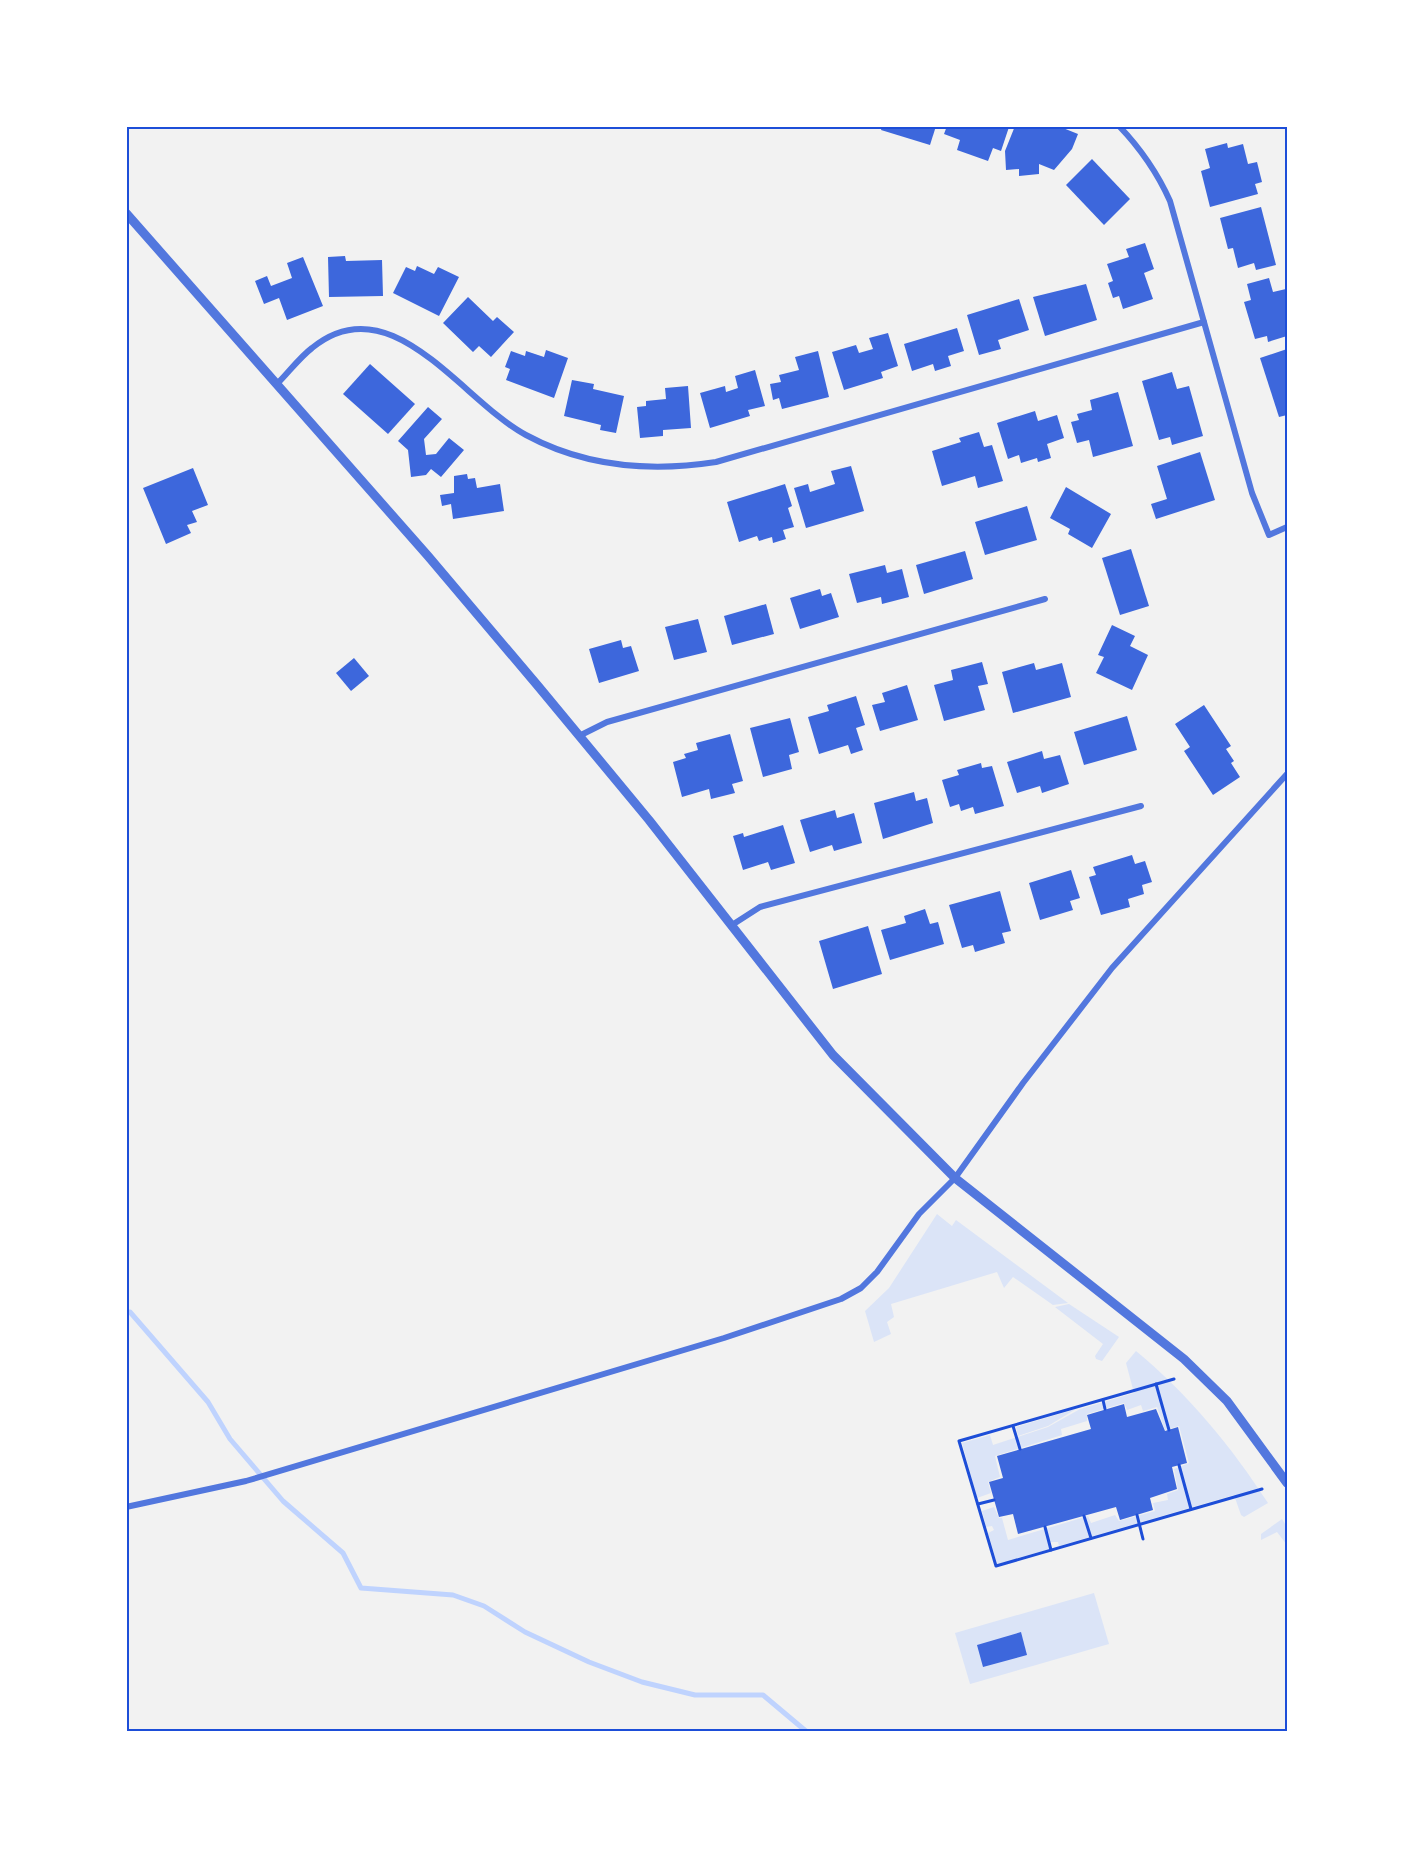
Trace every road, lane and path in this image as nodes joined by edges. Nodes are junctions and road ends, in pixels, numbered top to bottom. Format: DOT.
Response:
graph roads {
  1 [pos="1119,126"];
  2 [pos="126,213"];
  3 [pos="1204,322"];
  4 [pos="277,384"];
  5 [pos="1287,527"];
  6 [pos="1045,599"];
  7 [pos="579,736"];
  8 [pos="1287,774"];
  9 [pos="1141,806"];
  10 [pos="732,926"];
  11 [pos="955,1178"];
  12 [pos="1174,1379"];
  13 [pos="1156,1384"];
  14 [pos="1102,1400"];
  15 [pos="1105,1409"];
  16 [pos="1013,1426"];
  17 [pos="1169,1430"];
  18 [pos="1020,1449"];
  19 [pos="1179,1465"];
  20 [pos="1287,1483"];
  21 [pos="1262,1489"];
  22 [pos="994,1500"];
  23 [pos="978,1504"];
  24 [pos="126,1507"];
  25 [pos="1191,1509"];
  26 [pos="1084,1515"];
  27 [pos="1137,1515"];
  28 [pos="1139,1524"];
  29 [pos="1045,1527"];
  30 [pos="1091,1539"];
  31 [pos="1143,1539"];
  32 [pos="1051,1550"];
  1 -- 3 [label="street"];
  2 -- 4 [label="street"];
  3 -- 4 [label="street"];
  3 -- 5 [label="street"];
  4 -- 7 [label="street"];
  6 -- 7 [label="street"];
  7 -- 10 [label="street"];
  8 -- 11 [label="street"];
  9 -- 10 [label="street"];
  10 -- 11 [label="street"];
  11 -- 20 [label="street"];
  11 -- 24 [label="street"];
  12 -- 13 [label="path"];
  13 -- 14 [label="path"];
  13 -- 17 [label="path"];
  14 -- 15 [label="path"];
  14 -- 16 [label="path"];
  16 -- 18 [label="path"];
  16 -- 23 [label="path"];
  19 -- 25 [label="path"];
  21 -- 25 [label="path"];
  22 -- 23 [label="path"];
  23 -- 32 [label="path"];
  25 -- 28 [label="path"];
  26 -- 30 [label="path"];
  27 -- 28 [label="path"];
  28 -- 30 [label="path"];
  28 -- 31 [label="path"];
  29 -- 32 [label="path"];
  30 -- 32 [label="path"];
}
